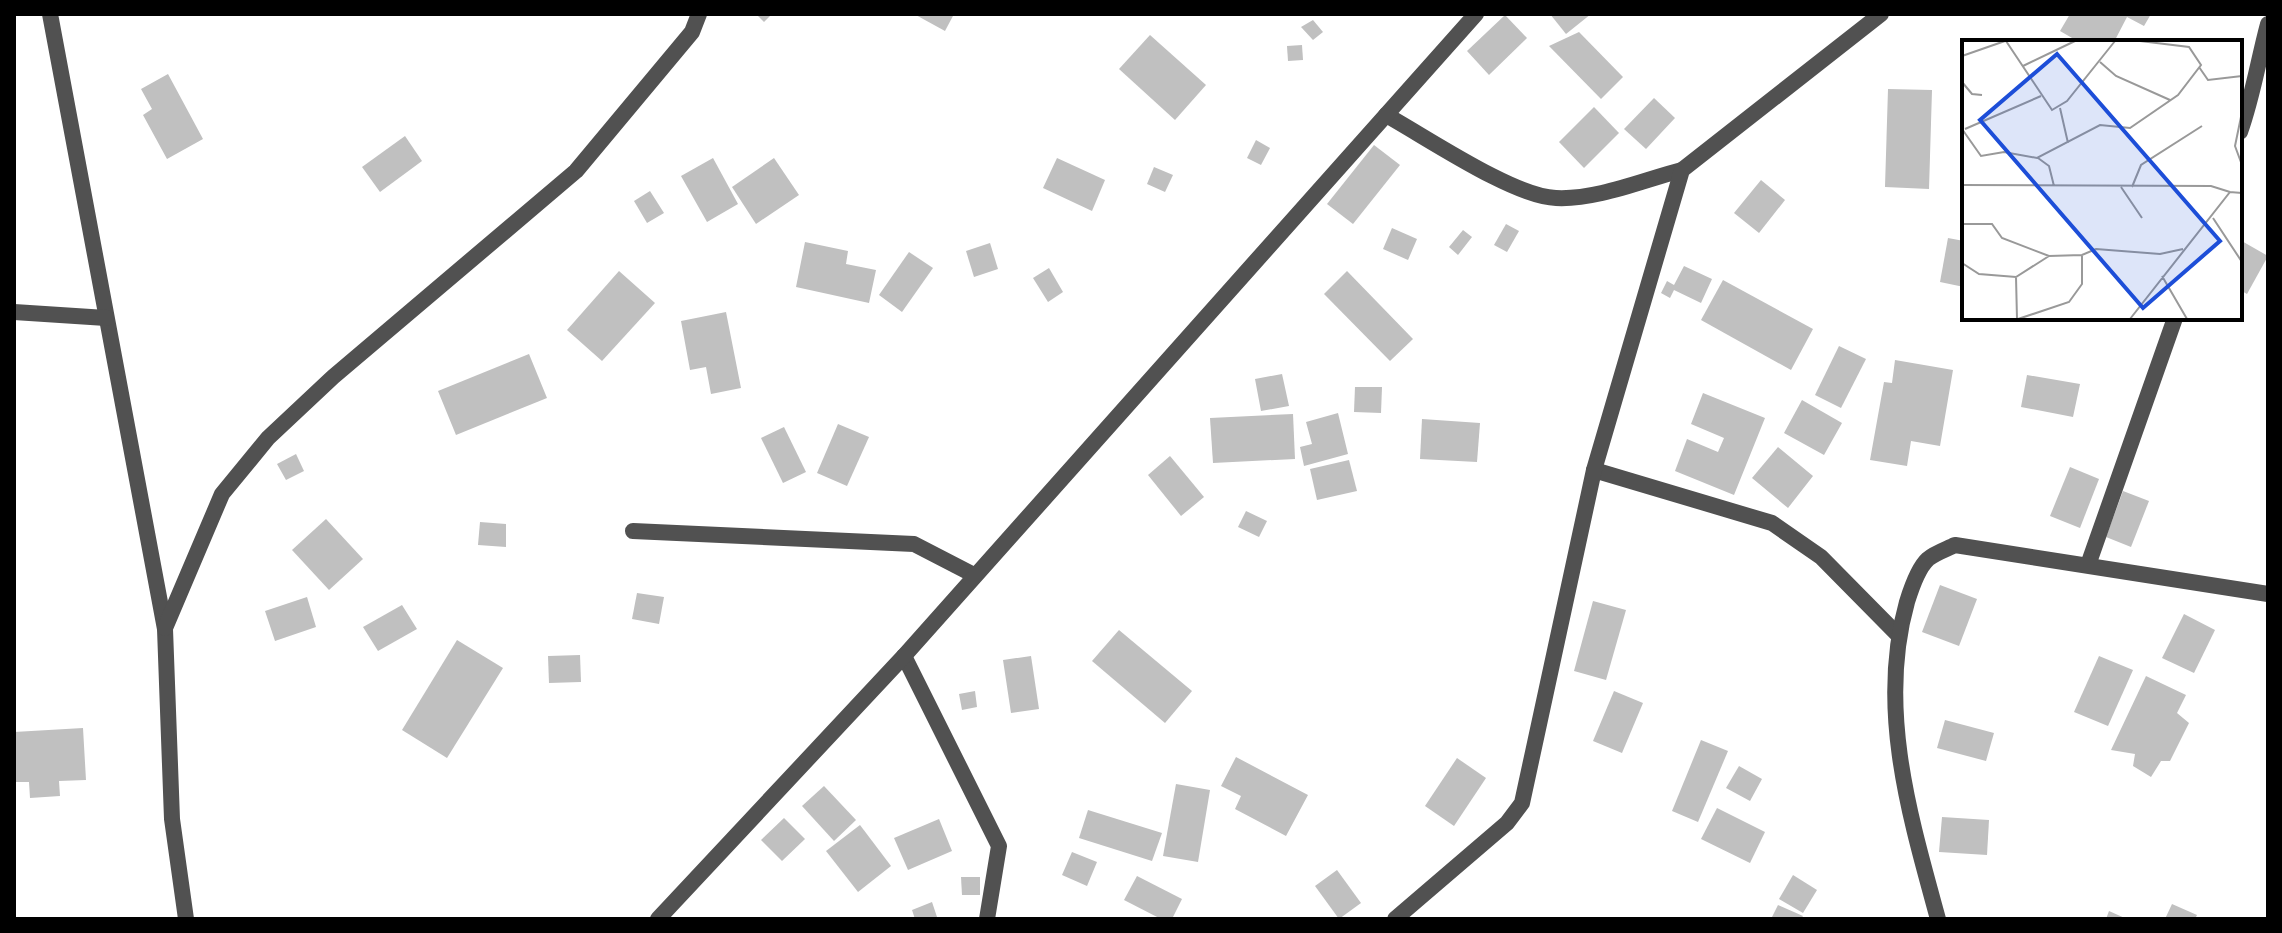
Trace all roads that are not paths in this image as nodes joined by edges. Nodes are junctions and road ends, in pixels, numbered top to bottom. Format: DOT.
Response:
graph roads {
  1 [pos="50,14"];
  2 [pos="699,14"];
  3 [pos="1476,14"];
  4 [pos="1881,14"];
  5 [pos="2268,24"];
  6 [pos="1386,115"];
  7 [pos="2242,127"];
  8 [pos="1682,170"];
  9 [pos="14,312"];
  10 [pos="106,318"];
  11 [pos="2174,320"];
  12 [pos="1594,470"];
  13 [pos="633,531"];
  14 [pos="2088,565"];
  15 [pos="974,575"];
  16 [pos="2268,594"];
  17 [pos="165,629"];
  18 [pos="1898,635"];
  19 [pos="904,656"];
  20 [pos="186,919"];
  21 [pos="658,919"];
  22 [pos="987,919"];
  23 [pos="1395,919"];
  24 [pos="1938,919"];
  1 -- 10 [label="street"];
  2 -- 17 [label="street"];
  3 -- 6 [label="street"];
  4 -- 8 [label="street"];
  5 -- 7 [label="street"];
  6 -- 8 [label="street"];
  6 -- 15 [label="street"];
  8 -- 12 [label="street"];
  9 -- 10 [label="street"];
  10 -- 17 [label="street"];
  11 -- 14 [label="street"];
  12 -- 18 [label="street"];
  12 -- 23 [label="street"];
  13 -- 15 [label="street"];
  14 -- 16 [label="street"];
  14 -- 18 [label="street"];
  15 -- 19 [label="street"];
  17 -- 20 [label="street"];
  18 -- 24 [label="street"];
  19 -- 21 [label="street"];
  19 -- 22 [label="street"];
}
